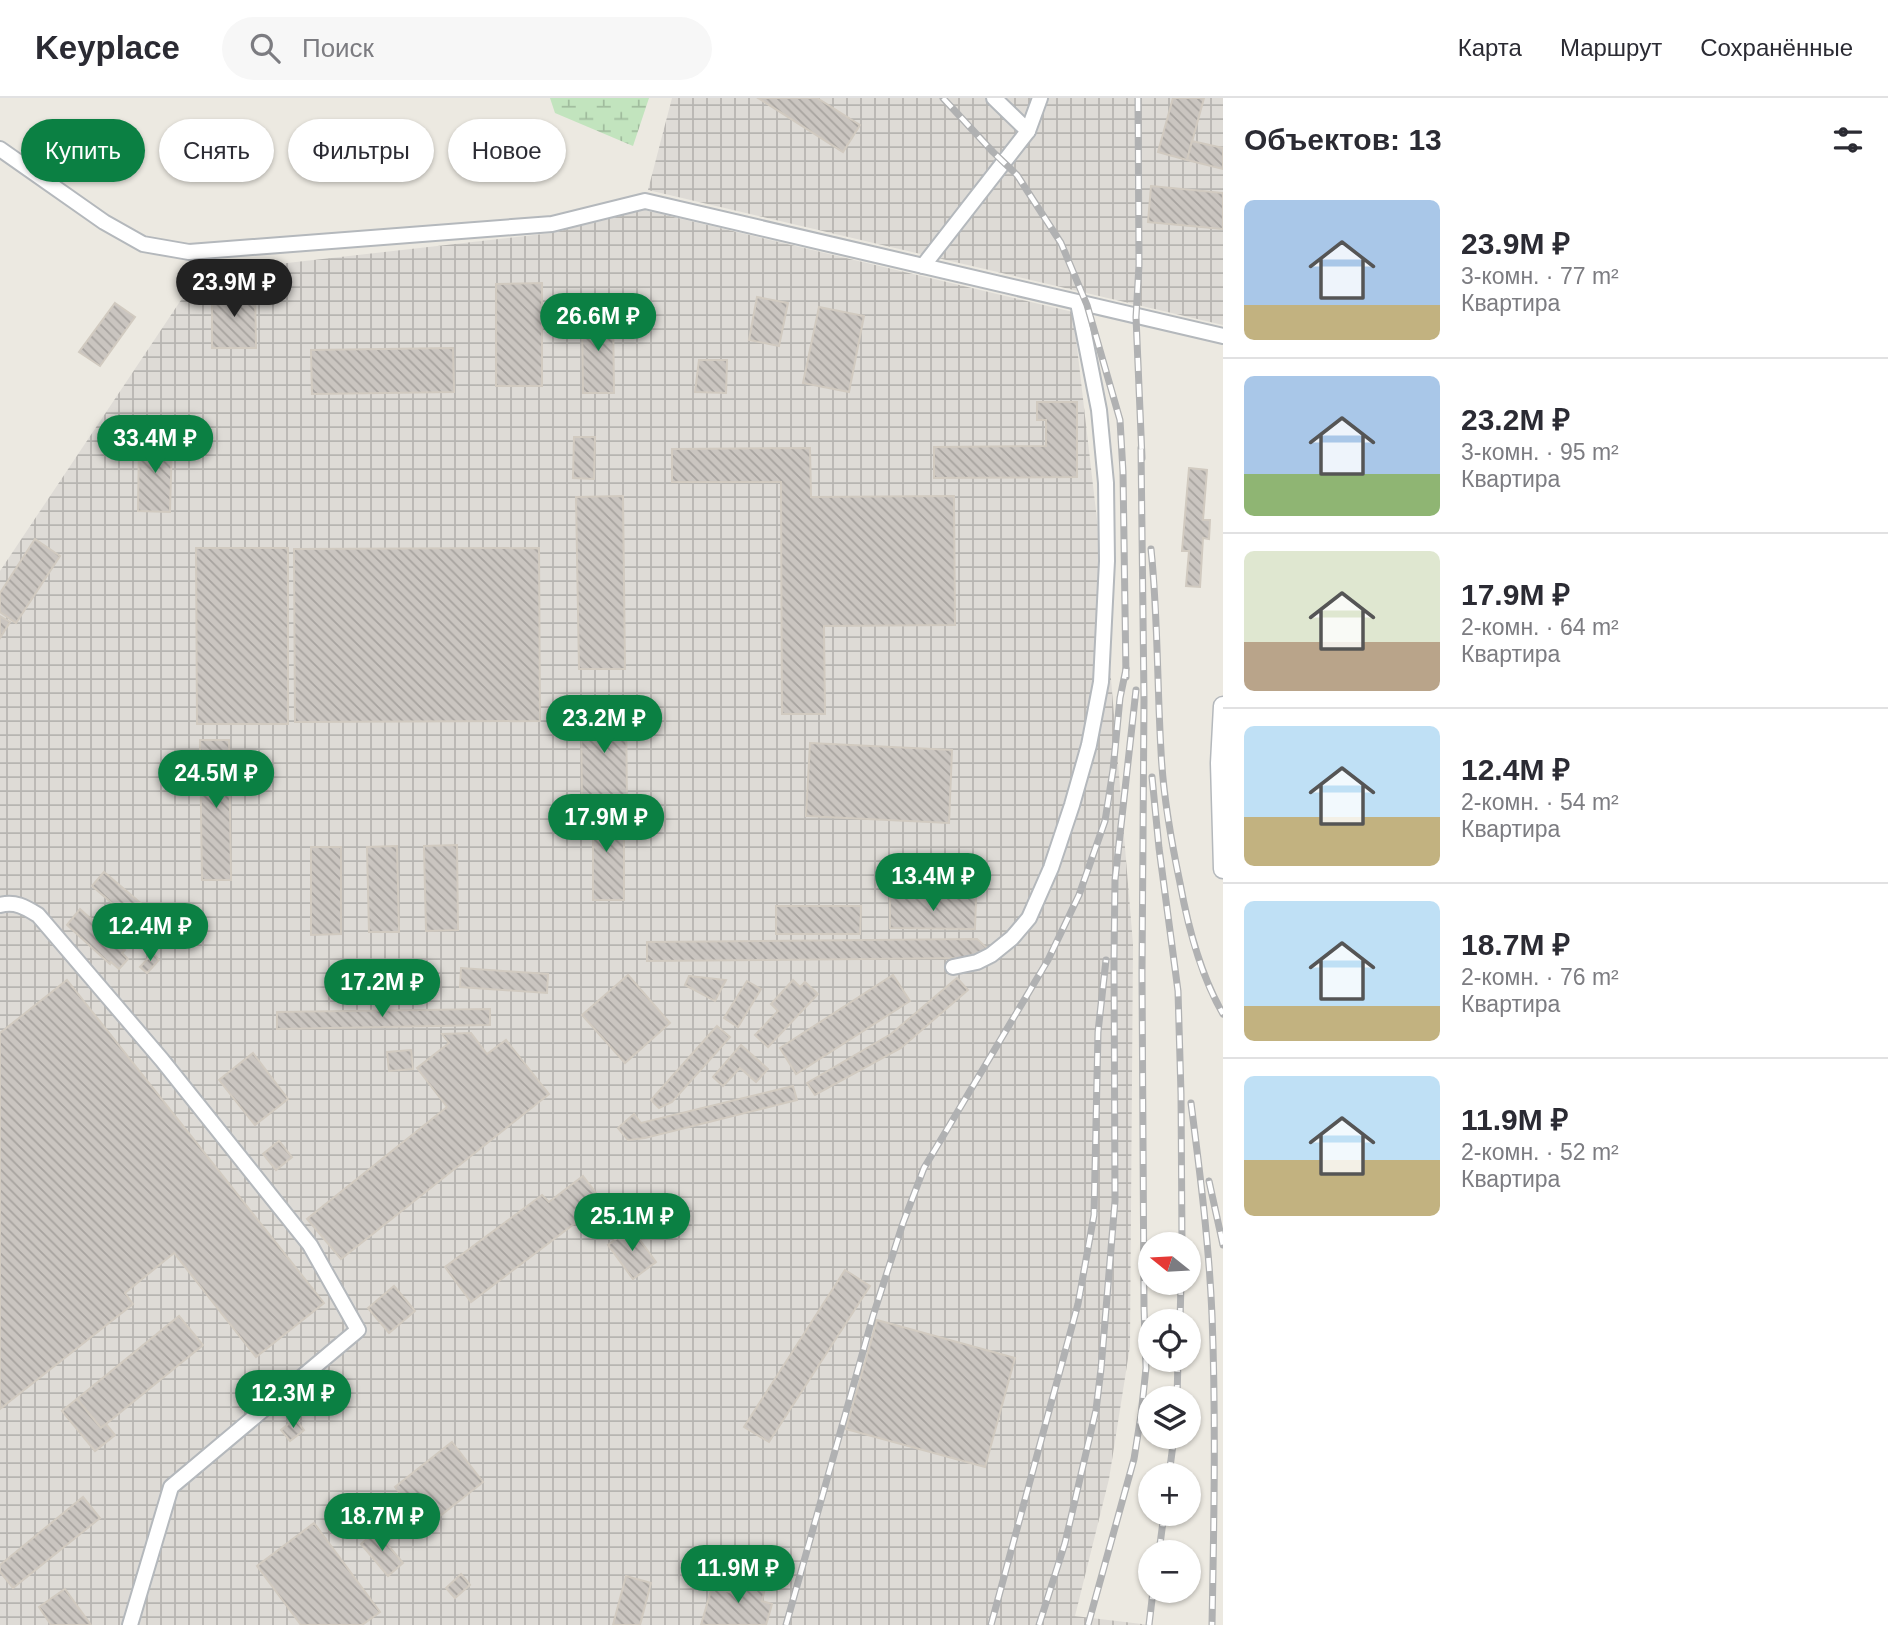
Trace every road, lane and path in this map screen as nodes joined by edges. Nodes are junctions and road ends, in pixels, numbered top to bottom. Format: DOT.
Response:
graph roads {
  1 [pos="994,98"];
  2 [pos="1040,98"];
  3 [pos="1028,131"];
  4 [pos="0,149"];
  5 [pos="923,266"];
  6 [pos="1078,303"];
  7 [pos="1223,336"];
  8 [pos="1223,706"];
  9 [pos="1223,869"];
  10 [pos="0,905"];
  11 [pos="953,967"];
  12 [pos="130,1625"];
  1 -- 3 [label="street"];
  2 -- 3 [label="street"];
  3 -- 5 [label="street"];
  4 -- 5 [label="street"];
  5 -- 6 [label="street"];
  6 -- 7 [label="street"];
  6 -- 11 [label="street"];
  8 -- 9 [label="street"];
  10 -- 12 [label="street"];
}
